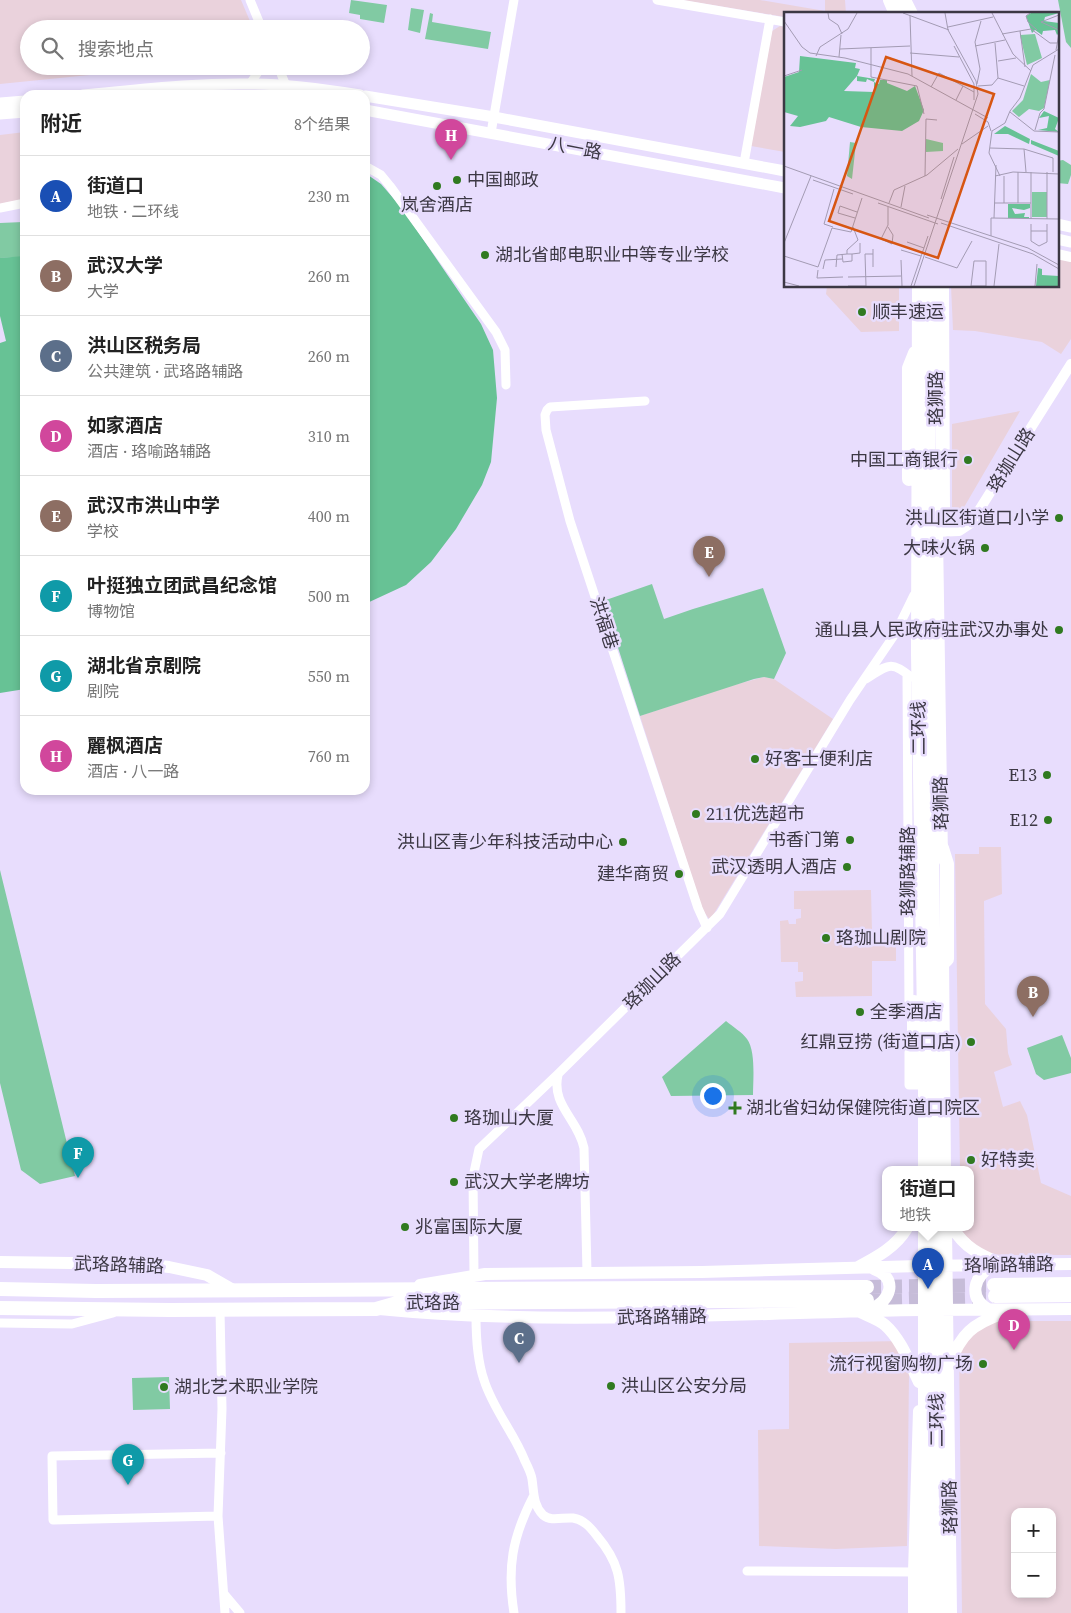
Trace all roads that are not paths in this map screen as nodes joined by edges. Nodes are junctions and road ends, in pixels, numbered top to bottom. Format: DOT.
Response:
graph roads {
  1 [pos="250,0"];
  2 [pos="514,0"];
  3 [pos="657,0"];
  4 [pos="883,0"];
  5 [pos="890,0"];
  6 [pos="904,0"];
  7 [pos="911,0"];
  8 [pos="887,12"];
  9 [pos="895,12"];
  10 [pos="910,12"];
  11 [pos="916,12"];
  12 [pos="770,19"];
  13 [pos="258,20"];
  14 [pos="784,22"];
  15 [pos="256,75"];
  16 [pos="282,75"];
  17 [pos="250,84"];
  18 [pos="286,86"];
  19 [pos="140,90"];
  20 [pos="319,90"];
  21 [pos="370,97"];
  22 [pos="20,101"];
  23 [pos="0,103"];
  24 [pos="370,111"];
  25 [pos="20,112"];
  26 [pos="0,114"];
  27 [pos="494,117"];
  28 [pos="491,133"];
  29 [pos="744,163"];
  30 [pos="370,169"];
  31 [pos="784,171"];
  32 [pos="784,188"];
  33 [pos="20,204"];
  34 [pos="0,208"];
  35 [pos="1058,224"];
  36 [pos="1071,227"];
  37 [pos="1058,239"];
  38 [pos="1071,242"];
  39 [pos="1058,254"];
  40 [pos="1071,257"];
  41 [pos="913,288"];
  42 [pos="919,288"];
  43 [pos="929,288"];
  44 [pos="937,288"];
  45 [pos="942,288"];
  46 [pos="915,353"];
  47 [pos="1071,364"];
  48 [pos="506,385"];
  49 [pos="646,401"];
  50 [pos="936,530"];
  51 [pos="914,595"];
  52 [pos="918,654"];
  53 [pos="911,677"];
  54 [pos="862,682"];
  55 [pos="918,761"];
  56 [pos="942,848"];
  57 [pos="707,928"];
  58 [pos="934,972"];
  59 [pos="558,1074"];
  60 [pos="921,1085"];
  61 [pos="923,1166"];
  62 [pos="923,1166"];
  63 [pos="936,1166"];
  64 [pos="945,1166"];
  65 [pos="904,1231"];
  66 [pos="921,1231"];
  67 [pos="925,1231"];
  68 [pos="936,1231"];
  69 [pos="946,1231"];
  70 [pos="956,1231"];
  71 [pos="0,1262"];
  72 [pos="1071,1264"];
  73 [pos="999,1265"];
  74 [pos="920,1266"];
  75 [pos="947,1266"];
  76 [pos="872,1268"];
  77 [pos="854,1269"];
  78 [pos="587,1272"];
  79 [pos="474,1275"];
  80 [pos="1071,1284"];
  81 [pos="0,1289"];
  82 [pos="399,1289"];
  83 [pos="233,1290"];
  84 [pos="1071,1295"];
  85 [pos="864,1302"];
  86 [pos="0,1308"];
  87 [pos="376,1308"];
  88 [pos="1071,1309"];
  89 [pos="125,1310"];
  90 [pos="220,1310"];
  91 [pos="988,1310"];
  92 [pos="1011,1310"];
  93 [pos="921,1311"];
  94 [pos="947,1311"];
  95 [pos="476,1316"];
  96 [pos="0,1323"];
  97 [pos="948,1371"];
  98 [pos="920,1382"];
  99 [pos="221,1453"];
  100 [pos="533,1498"];
  101 [pos="218,1516"];
  102 [pos="932,1554"];
  103 [pos="747,1571"];
  104 [pos="914,1572"];
  105 [pos="223,1594"];
  106 [pos="225,1613"];
  107 [pos="240,1613"];
  108 [pos="514,1613"];
  109 [pos="621,1613"];
  110 [pos="914,1613"];
  111 [pos="925,1613"];
  112 [pos="939,1613"];
  113 [pos="951,1613"];
  1 -- 13 [label="street"];
  2 -- 27 [label="street"];
  3 -- 12 [label="street"];
  4 -- 8 [label="main road"];
  5 -- 9 [label="highway"];
  6 -- 10 [label="highway"];
  7 -- 11 [label="main road"];
  12 -- 14 [label="street"];
  12 -- 29 [label="street"];
  15 -- 17 [label="street"];
  16 -- 18 [label="street"];
  17 -- 18 [label="main road"];
  17 -- 19 [label="main road"];
  18 -- 20 [label="main road"];
  21 -- 27 [label="main road, 八一路"];
  22 -- 23 [label="main road"];
  24 -- 28 [label="main road, 八一路"];
  25 -- 26 [label="main road"];
  27 -- 28 [label="street"];
  27 -- 29 [label="main road, 八一路"];
  28 -- 32 [label="main road, 八一路"];
  29 -- 31 [label="main road, 八一路"];
  30 -- 48 [label="street"];
  33 -- 34 [label="street"];
  35 -- 36 [label="main road"];
  37 -- 38 [label="main road"];
  39 -- 40 [label="street"];
  41 -- 46 [label="main road, 珞狮路"];
  42 -- 52 [label="highway, 二环线"];
  43 -- 58 [label="highway, 二环线"];
  44 -- 50 [label="main road, 珞狮路"];
  45 -- 50 [label="highway"];
  46 -- 51 [label="main road, 珞狮路"];
  46 -- 52 [label="highway"];
  47 -- 50 [label="street, 珞珈山路"];
  49 -- 57 [label="street, 洪福巷"];
  50 -- 56 [label="main road, 珞狮路"];
  51 -- 53 [label="main road, 珞狮路"];
  51 -- 54 [label="street, 珞珈山路"];
  52 -- 55 [label="highway, 二环线"];
  53 -- 54 [label="street, 珞珈山路"];
  53 -- 60 [label="main road, 珞狮路"];
  54 -- 57 [label="street, 珞珈山路"];
  55 -- 60 [label="highway"];
  55 -- 61 [label="highway, 二环线"];
  56 -- 58 [label="highway"];
  56 -- 64 [label="main road, 珞狮路"];
  57 -- 59 [label="street, 珞珈山路"];
  58 -- 63 [label="highway, 二环线"];
  59 -- 78 [label="street"];
  59 -- 79 [label="street, 珞珈山路"];
  60 -- 62 [label="main road, 珞狮路"];
  65 -- 77 [label="main road"];
  66 -- 74 [label="main road, 珞狮路"];
  67 -- 102 [label="highway, 二环线"];
  68 -- 102 [label="highway, 二环线"];
  69 -- 75 [label="main road, 珞狮路"];
  70 -- 73 [label="main road"];
  71 -- 83 [label="main road, 武珞路辅路"];
  72 -- 73 [label="main road, 珞喻路辅路"];
  73 -- 75 [label="main road, 珞喻路辅路"];
  73 -- 91 [label="main road"];
  74 -- 75 [label="main road"];
  74 -- 76 [label="main road"];
  74 -- 93 [label="main road, 珞狮路"];
  75 -- 94 [label="main road, 珞狮路"];
  76 -- 77 [label="main road"];
  76 -- 85 [label="main road"];
  77 -- 78 [label="main road"];
  78 -- 79 [label="main road"];
  79 -- 82 [label="main road"];
  80 -- 84 [label="highway"];
  81 -- 83 [label="highway, 武珞路"];
  82 -- 83 [label="highway, 武珞路"];
  82 -- 85 [label="highway, 武珞路"];
  85 -- 87 [label="highway, 武珞路"];
  85 -- 93 [label="main road, 武珞路辅路"];
  85 -- 95 [label="main road, 武珞路辅路"];
  85 -- 98 [label="main road"];
  86 -- 89 [label="highway, 武珞路"];
  87 -- 90 [label="highway, 武珞路"];
  87 -- 95 [label="main road, 武珞路辅路"];
  88 -- 92 [label="main road"];
  89 -- 90 [label="highway, 武珞路"];
  89 -- 96 [label="street"];
  90 -- 99 [label="street"];
  91 -- 92 [label="main road"];
  91 -- 94 [label="main road"];
  92 -- 97 [label="main road"];
  93 -- 94 [label="main road, 武珞路辅路"];
  93 -- 98 [label="main road, 珞狮路"];
  94 -- 97 [label="main road, 珞狮路"];
  95 -- 100 [label="street"];
  97 -- 113 [label="main road, 珞狮路"];
  98 -- 104 [label="main road, 珞狮路"];
  99 -- 101 [label="street"];
  99 -- 101 [label="street"];
  100 -- 108 [label="street"];
  100 -- 109 [label="street"];
  101 -- 105 [label="street"];
  102 -- 111 [label="highway, 二环线"];
  102 -- 112 [label="highway, 二环线"];
  103 -- 104 [label="street"];
  104 -- 110 [label="main road, 珞狮路"];
  105 -- 106 [label="street"];
  105 -- 107 [label="street"];
}
